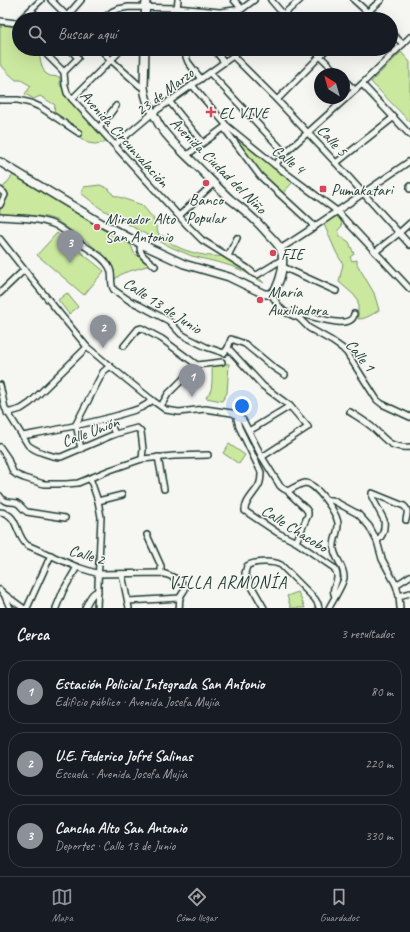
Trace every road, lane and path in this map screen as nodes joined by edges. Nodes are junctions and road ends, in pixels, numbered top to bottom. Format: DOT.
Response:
graph roads {
  1 [pos="41,0"];
  2 [pos="51,0"];
  3 [pos="81,0"];
  4 [pos="178,0"];
  5 [pos="234,0"];
  6 [pos="254,0"];
  7 [pos="271,0"];
  8 [pos="300,0"];
  9 [pos="354,0"];
  10 [pos="380,0"];
  11 [pos="146,4"];
  12 [pos="177,8"];
  13 [pos="242,9"];
  14 [pos="31,10"];
  15 [pos="63,12"];
  16 [pos="72,12"];
  17 [pos="111,12"];
  18 [pos="278,12"];
  19 [pos="287,12"];
  20 [pos="367,12"];
  21 [pos="0,21"];
  22 [pos="12,22"];
  23 [pos="410,37"];
  24 [pos="398,39"];
  25 [pos="403,44"];
  26 [pos="398,49"];
  27 [pos="48,56"];
  28 [pos="76,56"];
  29 [pos="107,56"];
  30 [pos="115,56"];
  31 [pos="145,56"];
  32 [pos="186,56"];
  33 [pos="219,56"];
  34 [pos="233,56"];
  35 [pos="320,56"];
  36 [pos="391,56"];
  37 [pos="111,60"];
  38 [pos="224,62"];
  39 [pos="332,68"];
  40 [pos="64,72"];
  41 [pos="210,73"];
  42 [pos="201,79"];
  43 [pos="362,84"];
  44 [pos="192,85"];
  45 [pos="350,85"];
  46 [pos="144,87"];
  47 [pos="355,90"];
  48 [pos="72,99"];
  49 [pos="0,100"];
  50 [pos="277,100"];
  51 [pos="169,101"];
  52 [pos="116,106"];
  53 [pos="153,113"];
  54 [pos="394,117"];
  55 [pos="225,127"];
  56 [pos="99,128"];
  57 [pos="307,132"];
  58 [pos="79,133"];
  59 [pos="410,135"];
  60 [pos="203,143"];
  61 [pos="115,145"];
  62 [pos="285,153"];
  63 [pos="187,155"];
  64 [pos="410,161"];
  65 [pos="0,162"];
  66 [pos="336,163"];
  67 [pos="275,165"];
  68 [pos="214,183"];
  69 [pos="0,190"];
  70 [pos="363,193"];
  71 [pos="0,204"];
  72 [pos="337,211"];
  73 [pos="179,216"];
  74 [pos="0,217"];
  75 [pos="410,223"];
  76 [pos="314,228"];
  77 [pos="399,233"];
  78 [pos="237,238"];
  79 [pos="0,239"];
  80 [pos="141,244"];
  81 [pos="410,245"];
  82 [pos="280,249"];
  83 [pos="376,252"];
  84 [pos="228,256"];
  85 [pos="283,263"];
  86 [pos="155,266"];
  87 [pos="24,270"];
  88 [pos="410,289"];
  89 [pos="1,290"];
  90 [pos="336,291"];
  91 [pos="272,294"];
  92 [pos="287,313"];
  93 [pos="354,314"];
  94 [pos="88,346"];
  95 [pos="124,346"];
  96 [pos="228,348"];
  97 [pos="222,362"];
  98 [pos="197,365"];
  99 [pos="110,366"];
  100 [pos="285,375"];
  101 [pos="0,385"];
  102 [pos="152,400"];
  103 [pos="161,406"];
  104 [pos="290,406"];
  105 [pos="350,412"];
  106 [pos="7,413"];
  107 [pos="238,416"];
  108 [pos="410,417"];
  109 [pos="108,418"];
  110 [pos="75,426"];
  111 [pos="249,431"];
  112 [pos="114,434"];
  113 [pos="23,436"];
  114 [pos="0,447"];
  115 [pos="410,447"];
  116 [pos="81,449"];
  117 [pos="208,455"];
  118 [pos="262,457"];
  119 [pos="158,458"];
  120 [pos="142,460"];
  121 [pos="90,478"];
  122 [pos="164,489"];
  123 [pos="288,491"];
  124 [pos="122,495"];
  125 [pos="0,496"];
  126 [pos="326,500"];
  127 [pos="98,501"];
  128 [pos="0,512"];
  129 [pos="65,518"];
  130 [pos="406,520"];
  131 [pos="147,535"];
  132 [pos="377,541"];
  133 [pos="296,542"];
  134 [pos="51,555"];
  135 [pos="77,567"];
  136 [pos="161,573"];
  137 [pos="99,574"];
  138 [pos="122,574"];
  139 [pos="410,576"];
  140 [pos="396,585"];
  141 [pos="0,590"];
  142 [pos="98,591"];
  143 [pos="410,593"];
  144 [pos="4,594"];
  145 [pos="335,596"];
  146 [pos="399,596"];
  147 [pos="180,598"];
  148 [pos="128,601"];
  149 [pos="10,608"];
  150 [pos="23,608"];
  151 [pos="27,608"];
  152 [pos="56,608"];
  153 [pos="85,608"];
  154 [pos="97,608"];
  155 [pos="129,608"];
  156 [pos="180,608"];
  157 [pos="264,608"];
  158 [pos="319,608"];
  159 [pos="329,608"];
  160 [pos="400,608"];
  1 -- 14 [label="street"];
  2 -- 15 [label="street"];
  3 -- 16 [label="street"];
  4 -- 12 [label="street"];
  5 -- 13 [label="street"];
  6 -- 13 [label="street"];
  7 -- 18 [label="street"];
  8 -- 19 [label="street"];
  9 -- 20 [label="street"];
  10 -- 20 [label="street"];
  11 -- 12 [label="street"];
  11 -- 17 [label="street"];
  12 -- 13 [label="street"];
  21 -- 22 [label="street"];
  23 -- 25 [label="street"];
  24 -- 25 [label="street"];
  25 -- 26 [label="street"];
  27 -- 40 [label="street"];
  28 -- 40 [label="street"];
  29 -- 37 [label="street"];
  30 -- 37 [label="street"];
  31 -- 46 [label="main road, Avenida Ciudad del Niño"];
  32 -- 42 [label="street"];
  33 -- 38 [label="street"];
  34 -- 38 [label="street, 23 de Marzo"];
  34 -- 50 [label="street, Calle 5"];
  35 -- 39 [label="street"];
  35 -- 50 [label="street"];
  36 -- 43 [label="street"];
  37 -- 46 [label="street"];
  37 -- 48 [label="street"];
  38 -- 41 [label="street, 23 de Marzo"];
  40 -- 48 [label="street, Avenida Circunvalación"];
  41 -- 42 [label="street, 23 de Marzo"];
  41 -- 62 [label="street"];
  42 -- 44 [label="street, 23 de Marzo"];
  43 -- 47 [label="street"];
  43 -- 54 [label="street"];
  44 -- 51 [label="street, 23 de Marzo"];
  44 -- 55 [label="street, Calle 4"];
  45 -- 47 [label="street"];
  46 -- 53 [label="main road, Avenida Ciudad del Niño"];
  47 -- 57 [label="street"];
  48 -- 56 [label="street, Avenida Circunvalación"];
  49 -- 58 [label="street"];
  50 -- 57 [label="street, Calle 5"];
  51 -- 53 [label="street, 23 de Marzo"];
  51 -- 60 [label="street"];
  52 -- 56 [label="street"];
  53 -- 61 [label="street, 23 de Marzo"];
  53 -- 63 [label="main road, Avenida Ciudad del Niño"];
  54 -- 59 [label="street"];
  54 -- 66 [label="street"];
  55 -- 60 [label="street"];
  55 -- 67 [label="street, Calle 4"];
  55 -- 76 [label="street"];
  56 -- 61 [label="street, Avenida Circunvalación"];
  57 -- 62 [label="street"];
  57 -- 66 [label="street, Calle 5"];
  60 -- 63 [label="street"];
  61 -- 73 [label="street, Avenida Circunvalación"];
  62 -- 67 [label="street"];
  63 -- 68 [label="main road, Avenida Ciudad del Niño"];
  64 -- 70 [label="street"];
  65 -- 80 [label="main road"];
  66 -- 70 [label="street, Calle 5"];
  67 -- 72 [label="street, Calle 4"];
  68 -- 73 [label="street"];
  68 -- 82 [label="main road, Avenida Ciudad del Niño"];
  69 -- 71 [label="street"];
  70 -- 72 [label="street"];
  70 -- 77 [label="street, Calle 5"];
  72 -- 76 [label="street"];
  72 -- 83 [label="street"];
  73 -- 84 [label="street, Avenida Circunvalación"];
  74 -- 96 [label="street, Calle 13 de Junio"];
  75 -- 77 [label="street"];
  76 -- 82 [label="street"];
  77 -- 81 [label="street, Calle 5"];
  77 -- 83 [label="street"];
  78 -- 84 [label="street"];
  79 -- 87 [label="street"];
  80 -- 86 [label="street"];
  80 -- 91 [label="main road"];
  82 -- 85 [label="main road"];
  83 -- 88 [label="street"];
  84 -- 85 [label="street, Avenida Circunvalación"];
  85 -- 90 [label="street"];
  85 -- 91 [label="main road"];
  87 -- 89 [label="street"];
  87 -- 94 [label="street"];
  91 -- 92 [label="street"];
  92 -- 93 [label="street"];
  92 -- 108 [label="street, Calle 1"];
  94 -- 99 [label="street"];
  94 -- 106 [label="street"];
  95 -- 98 [label="street"];
  96 -- 100 [label="street"];
  96 -- 104 [label="street"];
  97 -- 98 [label="street"];
  98 -- 103 [label="street"];
  99 -- 102 [label="street"];
  99 -- 110 [label="street"];
  101 -- 106 [label="street, Calle Unión"];
  102 -- 103 [label="street"];
  102 -- 109 [label="street"];
  103 -- 107 [label="street"];
  104 -- 111 [label="street"];
  104 -- 118 [label="street"];
  105 -- 115 [label="street"];
  106 -- 113 [label="street, Calle Unión"];
  107 -- 111 [label="street"];
  107 -- 133 [label="street, Calle Chacobo"];
  109 -- 110 [label="street"];
  109 -- 112 [label="street"];
  110 -- 113 [label="street"];
  110 -- 116 [label="street"];
  111 -- 118 [label="street"];
  112 -- 116 [label="street, Calle Unión"];
  112 -- 120 [label="street, Calle Unión"];
  113 -- 116 [label="street, Calle Unión"];
  114 -- 121 [label="street"];
  117 -- 119 [label="street"];
  118 -- 123 [label="street"];
  119 -- 120 [label="street"];
  119 -- 122 [label="street"];
  120 -- 121 [label="street"];
  121 -- 127 [label="street"];
  123 -- 126 [label="street"];
  123 -- 133 [label="street"];
  124 -- 127 [label="street"];
  125 -- 129 [label="street"];
  126 -- 132 [label="street"];
  126 -- 145 [label="street"];
  127 -- 137 [label="street"];
  128 -- 134 [label="street, Calle 2"];
  130 -- 132 [label="street"];
  131 -- 136 [label="street"];
  132 -- 140 [label="street"];
  133 -- 145 [label="street, Calle Chacobo"];
  134 -- 135 [label="street, Calle 2"];
  134 -- 151 [label="street"];
  135 -- 137 [label="street, Calle 2"];
  135 -- 152 [label="street"];
  136 -- 138 [label="street, Calle 2"];
  136 -- 147 [label="street, Calle 2"];
  137 -- 138 [label="street, Calle 2"];
  137 -- 142 [label="street"];
  138 -- 148 [label="street"];
  139 -- 140 [label="street"];
  140 -- 146 [label="street"];
  141 -- 144 [label="street"];
  142 -- 153 [label="street"];
  142 -- 154 [label="street"];
  143 -- 146 [label="street"];
  144 -- 149 [label="street"];
  144 -- 150 [label="street"];
  145 -- 159 [label="street"];
  146 -- 160 [label="street"];
  147 -- 148 [label="street"];
  147 -- 156 [label="street, Calle 2"];
  148 -- 155 [label="street"];
  157 -- 158 [label="street"];
}
